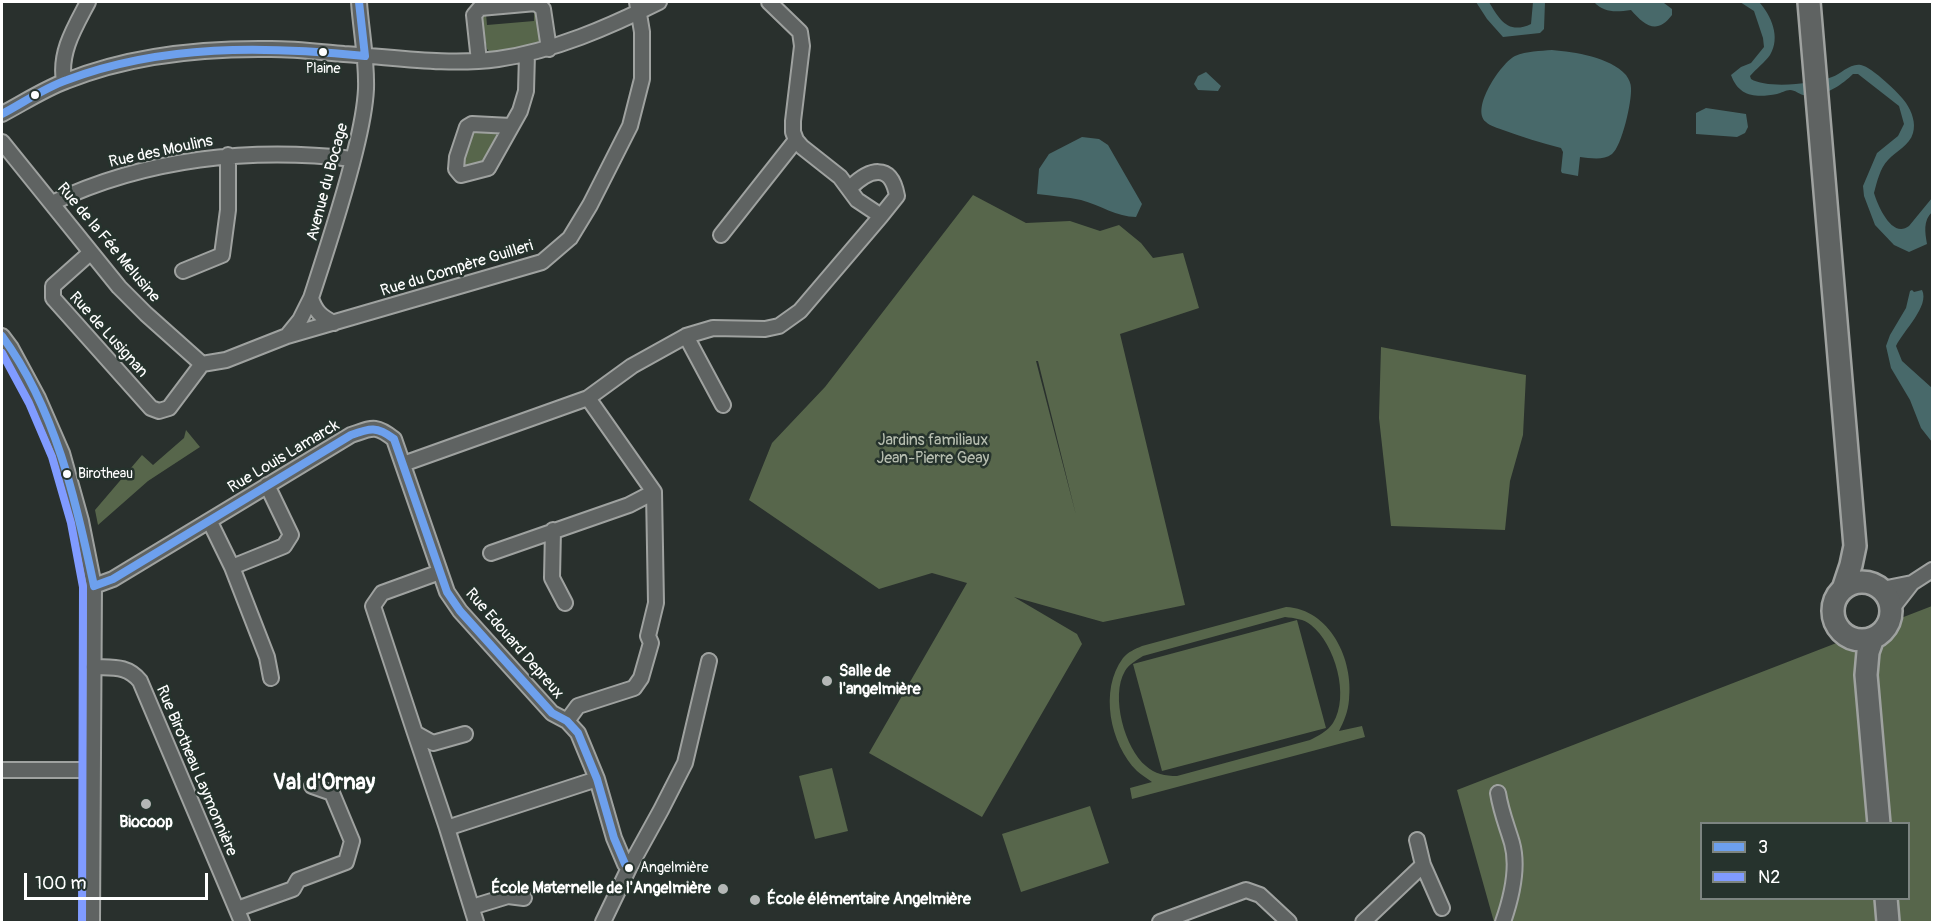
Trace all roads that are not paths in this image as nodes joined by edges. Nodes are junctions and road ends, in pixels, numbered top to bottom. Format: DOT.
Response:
graph roads {
  1 [pos="88,2"];
  2 [pos="359,2"];
  3 [pos="659,2"];
  4 [pos="768,2"];
  5 [pos="1809,2"];
  6 [pos="637,7"];
  7 [pos="549,49"];
  8 [pos="527,54"];
  9 [pos="365,56"];
  10 [pos="479,61"];
  11 [pos="64,81"];
  12 [pos="2,114"];
  13 [pos="511,126"];
  14 [pos="796,140"];
  15 [pos="2,142"];
  16 [pos="228,155"];
  17 [pos="353,159"];
  18 [pos="850,188"];
  19 [pos="52,203"];
  20 [pos="881,216"];
  21 [pos="720,236"];
  22 [pos="90,253"];
  23 [pos="183,270"];
  24 [pos="311,298"];
  25 [pos="334,323"];
  26 [pos="2,336"];
  27 [pos="287,336"];
  28 [pos="686,336"];
  29 [pos="202,364"];
  30 [pos="588,398"];
  31 [pos="723,405"];
  32 [pos="403,464"];
  33 [pos="267,485"];
  34 [pos="654,492"];
  35 [pos="210,522"];
  36 [pos="553,530"];
  37 [pos="1855,546"];
  38 [pos="491,554"];
  39 [pos="232,567"];
  40 [pos="1932,570"];
  41 [pos="440,572"];
  42 [pos="1912,584"];
  43 [pos="94,586"];
  44 [pos="1877,586"];
  45 [pos="1843,589"];
  46 [pos="565,603"];
  47 [pos="1892,610"];
  48 [pos="1850,637"];
  49 [pos="1873,638"];
  50 [pos="709,661"];
  51 [pos="93,667"];
  52 [pos="1866,675"];
  53 [pos="271,678"];
  54 [pos="567,722"];
  55 [pos="415,733"];
  56 [pos="465,734"];
  57 [pos="2,770"];
  58 [pos="92,770"];
  59 [pos="597,779"];
  60 [pos="312,786"];
  61 [pos="1498,793"];
  62 [pos="1879,822"];
  63 [pos="447,828"];
  64 [pos="1417,840"];
  65 [pos="1423,865"];
  66 [pos="629,868"];
  67 [pos="524,898"];
  68 [pos="1886,900"];
  69 [pos="472,907"];
  70 [pos="1442,908"];
  71 [pos="237,909"];
  72 [pos="92,922"];
  73 [pos="242,922"];
  74 [pos="476,922"];
  75 [pos="603,922"];
  76 [pos="1160,922"];
  77 [pos="1289,922"];
  78 [pos="1362,922"];
  79 [pos="1503,922"];
  80 [pos="1888,922"];
  1 -- 11 [label="street"];
  2 -- 9 [label="street, Avenue du Bocage"];
  3 -- 6 [label="street"];
  4 -- 14 [label="street"];
  5 -- 37 [label="main road"];
  6 -- 7 [label="street"];
  6 -- 25 [label="street, Rue du Compère Guilleri"];
  7 -- 8 [label="street"];
  7 -- 10 [label="street"];
  8 -- 10 [label="street"];
  8 -- 13 [label="street"];
  9 -- 10 [label="street"];
  9 -- 11 [label="street"];
  9 -- 17 [label="street, Avenue du Bocage"];
  11 -- 12 [label="street"];
  13 -- 13 [label="street"];
  14 -- 18 [label="street"];
  14 -- 21 [label="street"];
  15 -- 19 [label="street, Rue de la Fée Melusine"];
  16 -- 17 [label="street, Rue des Moulins"];
  16 -- 19 [label="street, Rue des Moulins"];
  16 -- 23 [label="street"];
  17 -- 24 [label="street, Avenue du Bocage"];
  18 -- 20 [label="street"];
  18 -- 20 [label="street"];
  19 -- 22 [label="street, Rue de la Fée Melusine"];
  20 -- 28 [label="street"];
  22 -- 29 [label="street, Rue de la Fée Melusine"];
  22 -- 29 [label="street, Rue de Lusignan"];
  24 -- 25 [label="street"];
  24 -- 27 [label="street, Avenue du Bocage"];
  25 -- 27 [label="street, Rue du Compère Guilleri"];
  26 -- 43 [label="street"];
  27 -- 29 [label="street"];
  28 -- 30 [label="street"];
  28 -- 31 [label="street"];
  30 -- 32 [label="street"];
  30 -- 34 [label="street"];
  32 -- 33 [label="street, Rue Louis Lamarck"];
  32 -- 41 [label="street, Rue Edouard Depreux"];
  33 -- 35 [label="street, Rue Louis Lamarck"];
  33 -- 39 [label="street"];
  34 -- 36 [label="street"];
  34 -- 54 [label="street"];
  35 -- 39 [label="street"];
  35 -- 43 [label="street, Rue Louis Lamarck"];
  36 -- 38 [label="street"];
  36 -- 46 [label="street"];
  37 -- 44 [label="main road"];
  37 -- 45 [label="main road"];
  39 -- 53 [label="street"];
  40 -- 42 [label="street"];
  41 -- 54 [label="street, Rue Edouard Depreux"];
  41 -- 55 [label="street"];
  42 -- 44 [label="street"];
  42 -- 47 [label="street"];
  43 -- 51 [label="street"];
  44 -- 45 [label="main road"];
  44 -- 47 [label="main road"];
  45 -- 48 [label="main road"];
  47 -- 49 [label="main road"];
  48 -- 49 [label="main road"];
  48 -- 52 [label="main road"];
  49 -- 52 [label="main road"];
  50 -- 66 [label="street"];
  51 -- 58 [label="street"];
  51 -- 71 [label="street, Rue Birotheau Laymonnière"];
  52 -- 62 [label="main road"];
  54 -- 59 [label="street, Rue Edouard Depreux"];
  55 -- 56 [label="street"];
  55 -- 63 [label="street"];
  57 -- 58 [label="street"];
  58 -- 72 [label="street"];
  59 -- 63 [label="street"];
  59 -- 66 [label="street, Rue Edouard Depreux"];
  60 -- 71 [label="street"];
  61 -- 79 [label="street"];
  63 -- 69 [label="street"];
  64 -- 65 [label="street"];
  65 -- 70 [label="street"];
  65 -- 78 [label="street"];
  66 -- 75 [label="street"];
  67 -- 69 [label="street"];
  68 -- 80 [label="main road"];
  69 -- 74 [label="street"];
  71 -- 73 [label="street, Rue Birotheau Laymonnière"];
  76 -- 77 [label="street"];
}
